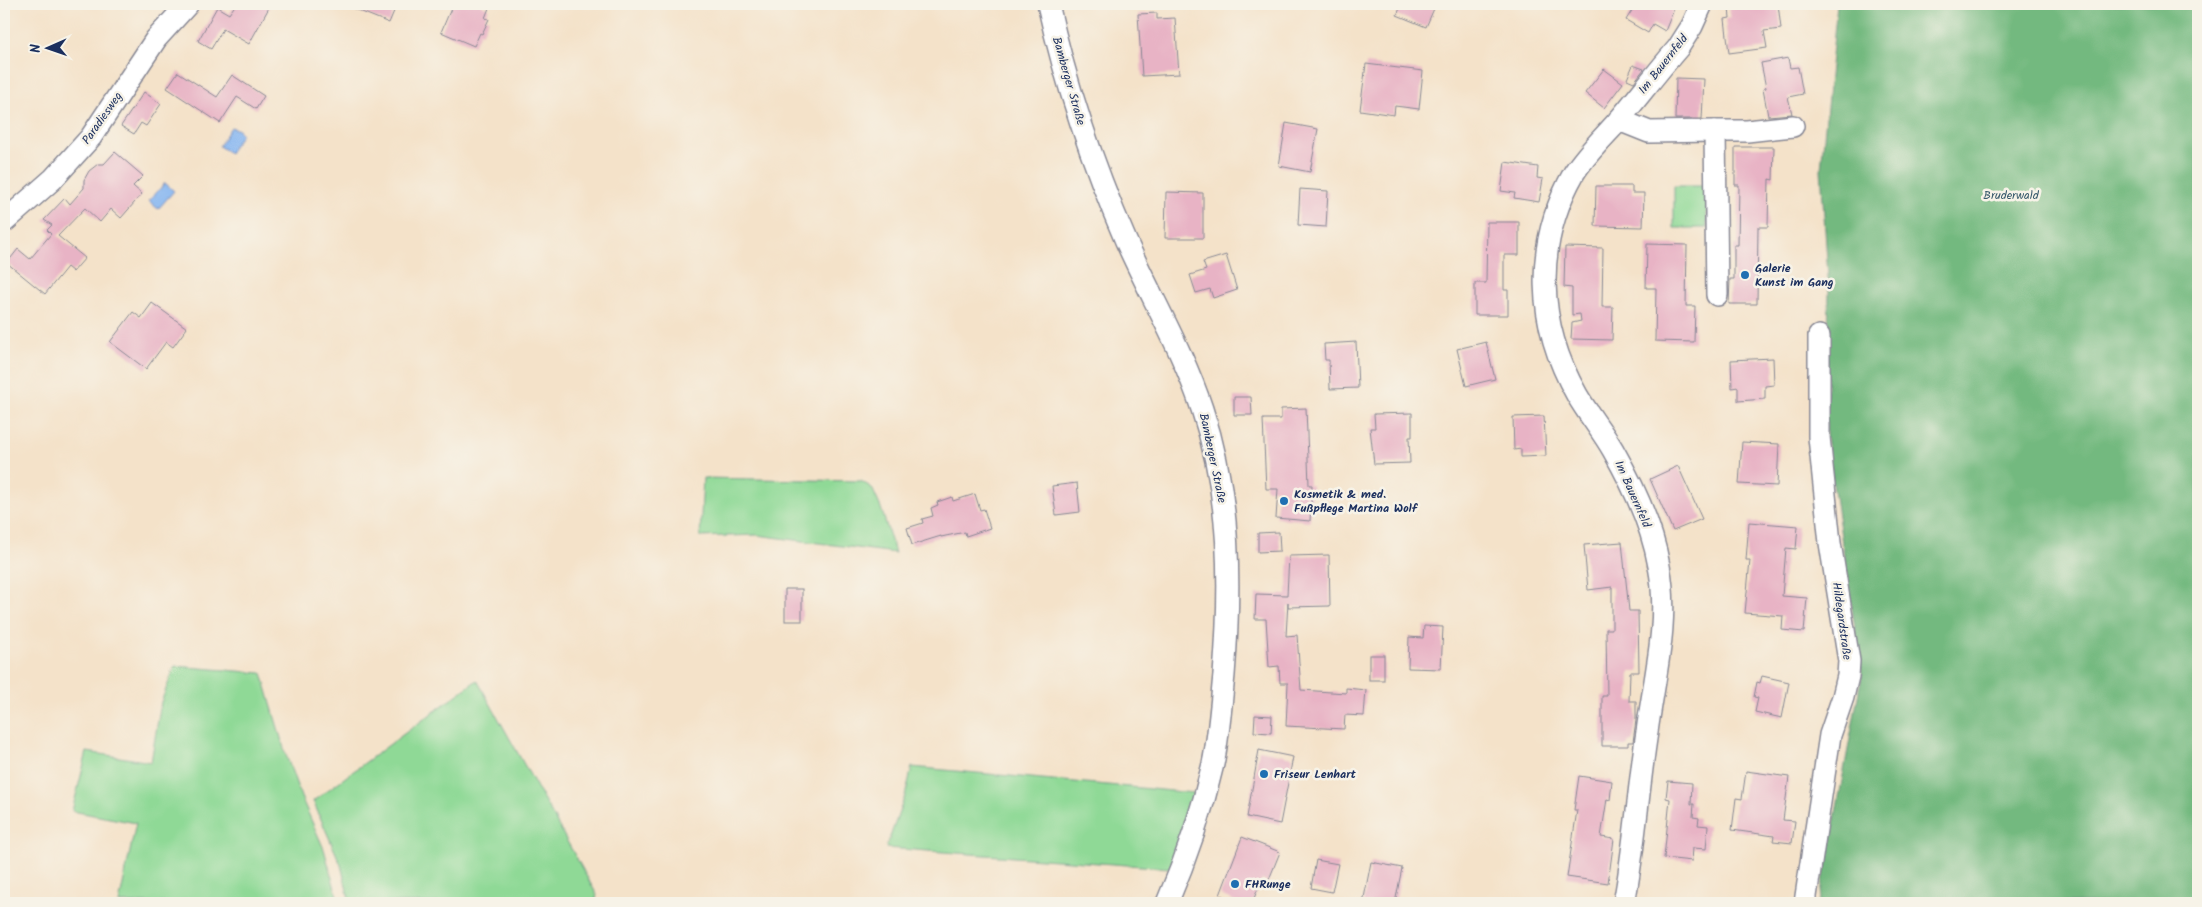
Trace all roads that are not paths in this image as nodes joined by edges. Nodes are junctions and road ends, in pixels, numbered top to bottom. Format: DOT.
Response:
graph roads {
  1 [pos="188,4"];
  2 [pos="1048,4"];
  3 [pos="1702,4"];
  4 [pos="1618,120"];
  5 [pos="1792,126"];
  6 [pos="1715,131"];
  7 [pos="4,222"];
  8 [pos="1717,295"];
  9 [pos="1819,336"];
  10 [pos="1170,902"];
  11 [pos="1624,903"];
  12 [pos="1805,903"];
  1 -- 7 [label="street, Paradiesweg"];
  2 -- 10 [label="street, Bamberger Straße"];
  3 -- 4 [label="street, Im Bauernfeld"];
  4 -- 6 [label="street"];
  4 -- 11 [label="street, Im Bauernfeld"];
  5 -- 6 [label="street"];
  6 -- 8 [label="street"];
  9 -- 12 [label="street, Hildegardstraße"];
}
